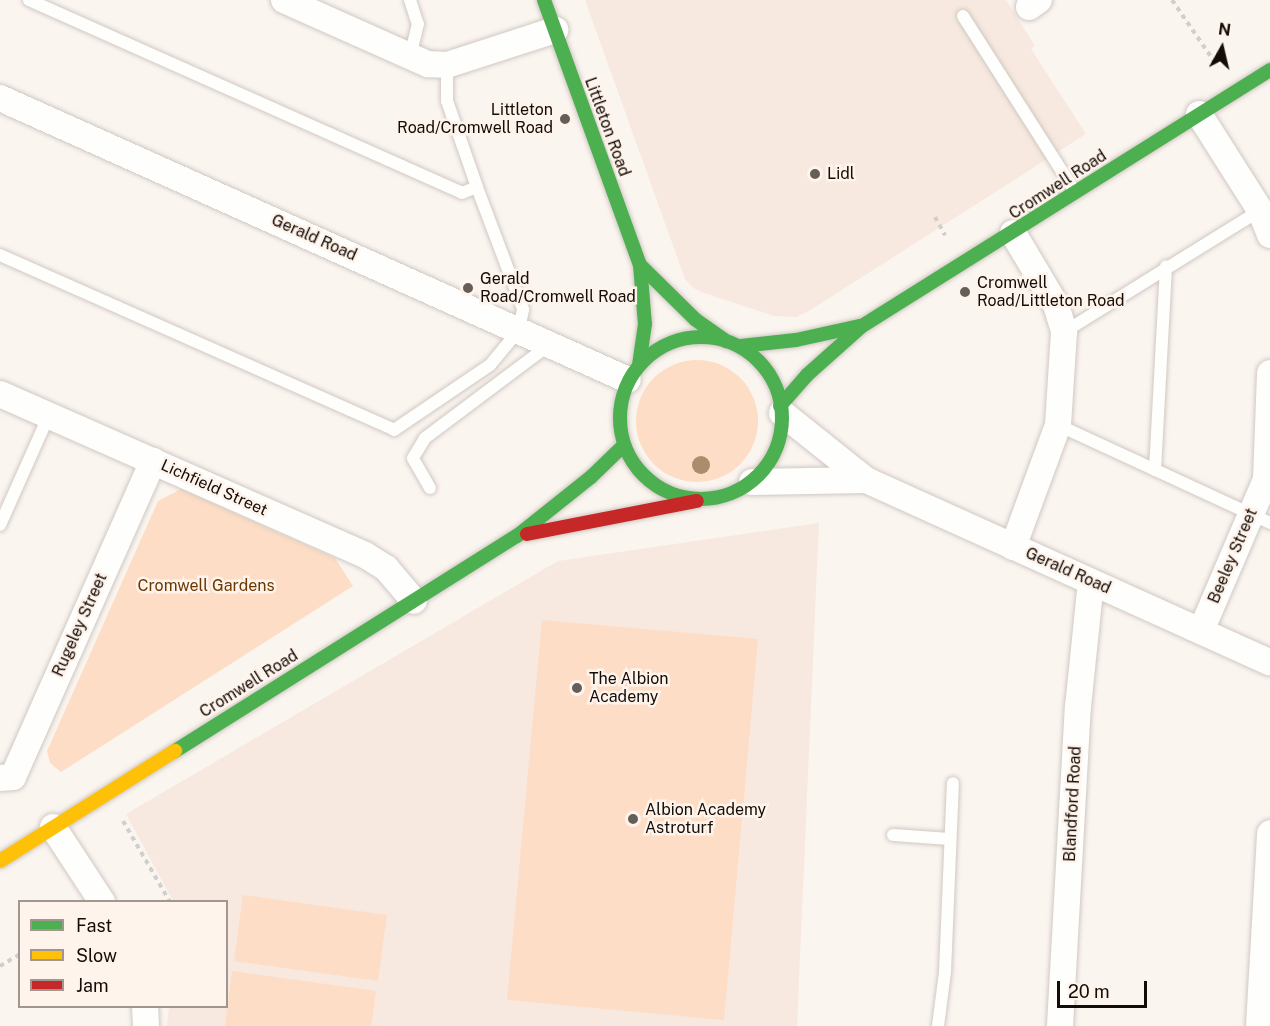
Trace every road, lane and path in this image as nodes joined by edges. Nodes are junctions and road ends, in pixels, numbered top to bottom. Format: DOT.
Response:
graph roads {
  1 [pos="29,0"];
  2 [pos="284,0"];
  3 [pos="410,0"];
  4 [pos="544,0"];
  5 [pos="1172,0"];
  6 [pos="963,16"];
  7 [pos="555,30"];
  8 [pos="410,57"];
  9 [pos="447,65"];
  10 [pos="1270,70"];
  11 [pos="1235,92"];
  12 [pos="0,98"];
  13 [pos="1199,114"];
  14 [pos="477,187"];
  15 [pos="1075,193"];
  16 [pos="1265,207"];
  17 [pos="935,217"];
  18 [pos="1013,233"];
  19 [pos="1270,235"];
  20 [pos="936,240"];
  21 [pos="0,255"];
  22 [pos="640,265"];
  23 [pos="1166,266"];
  24 [pos="862,326"];
  25 [pos="519,330"];
  26 [pos="1064,332"];
  27 [pos="726,341"];
  28 [pos="550,344"];
  29 [pos="741,346"];
  30 [pos="634,373"];
  31 [pos="1270,373"];
  32 [pos="0,394"];
  33 [pos="781,410"];
  34 [pos="49,415"];
  35 [pos="1059,425"];
  36 [pos="623,446"];
  37 [pos="153,461"];
  38 [pos="1155,470"];
  39 [pos="866,480"];
  40 [pos="752,482"];
  41 [pos="430,488"];
  42 [pos="699,500"];
  43 [pos="1260,519"];
  44 [pos="0,525"];
  45 [pos="517,536"];
  46 [pos="1013,547"];
  47 [pos="1091,582"];
  48 [pos="414,601"];
  49 [pos="1201,631"];
  50 [pos="1270,662"];
  51 [pos="0,778"];
  52 [pos="953,783"];
  53 [pos="107,794"];
  54 [pos="53,827"];
  55 [pos="1270,833"];
  56 [pos="893,836"];
  57 [pos="950,839"];
  58 [pos="2,856"];
  59 [pos="101,900"];
  60 [pos="169,900"];
  61 [pos="18,955"];
  62 [pos="0,966"];
  63 [pos="145,1008"];
  64 [pos="146,1026"];
  65 [pos="938,1026"];
  66 [pos="1060,1026"];
  67 [pos="1260,1026"];
  1 -- 14 [label="lane"];
  2 -- 8 [label="street"];
  3 -- 8 [label="lane"];
  4 -- 7 [label="main road, Littleton Road"];
  5 -- 11 [label="path"];
  6 -- 15 [label="lane"];
  7 -- 9 [label="street"];
  7 -- 22 [label="main road, Littleton Road"];
  8 -- 9 [label="street"];
  9 -- 14 [label="lane"];
  10 -- 11 [label="main road, Cromwell Road"];
  11 -- 13 [label="main road, Cromwell Road"];
  12 -- 25 [label="street, Gerald Road"];
  13 -- 15 [label="main road, Cromwell Road"];
  13 -- 16 [label="street"];
  14 -- 25 [label="lane"];
  15 -- 18 [label="main road, Cromwell Road"];
  16 -- 19 [label="street"];
  16 -- 23 [label="lane"];
  17 -- 20 [label="path"];
  18 -- 24 [label="main road, Cromwell Road"];
  18 -- 26 [label="street"];
  21 -- 25 [label="lane"];
  22 -- 27 [label="main road, Littleton Road"];
  22 -- 30 [label="main road, Littleton Road"];
  23 -- 26 [label="lane"];
  23 -- 38 [label="lane"];
  24 -- 29 [label="main road, Cromwell Road"];
  24 -- 33 [label="main road, Cromwell Road"];
  25 -- 28 [label="street, Gerald Road"];
  26 -- 35 [label="street"];
  27 -- 29 [label="main road"];
  27 -- 30 [label="main road"];
  28 -- 30 [label="street, Gerald Road"];
  28 -- 41 [label="lane"];
  29 -- 33 [label="main road"];
  30 -- 36 [label="main road"];
  31 -- 43 [label="street, Beeley Street"];
  32 -- 34 [label="street, Lichfield Street"];
  33 -- 39 [label="street, Gerald Road"];
  33 -- 40 [label="main road"];
  34 -- 37 [label="street, Lichfield Street"];
  34 -- 44 [label="lane"];
  35 -- 38 [label="lane"];
  35 -- 46 [label="street"];
  36 -- 42 [label="main road"];
  36 -- 45 [label="main road, Cromwell Road"];
  37 -- 48 [label="street, Lichfield Street"];
  37 -- 51 [label="street, Rugeley Street"];
  38 -- 43 [label="lane"];
  39 -- 40 [label="street, Gerald Road"];
  39 -- 46 [label="street, Gerald Road"];
  40 -- 42 [label="main road"];
  42 -- 45 [label="main road, Cromwell Road"];
  43 -- 49 [label="street, Beeley Street"];
  45 -- 48 [label="main road, Cromwell Road"];
  46 -- 47 [label="street, Gerald Road"];
  47 -- 49 [label="street, Gerald Road"];
  47 -- 66 [label="street, Blandford Road"];
  48 -- 53 [label="main road, Cromwell Road"];
  49 -- 50 [label="street, Gerald Road"];
  52 -- 57 [label="lane"];
  53 -- 54 [label="main road, Cromwell Road"];
  53 -- 60 [label="path"];
  54 -- 58 [label="main road, Cromwell Road"];
  54 -- 59 [label="street"];
  55 -- 67 [label="street"];
  56 -- 57 [label="lane"];
  57 -- 65 [label="lane"];
  61 -- 62 [label="path"];
  63 -- 64 [label="street"];
}
